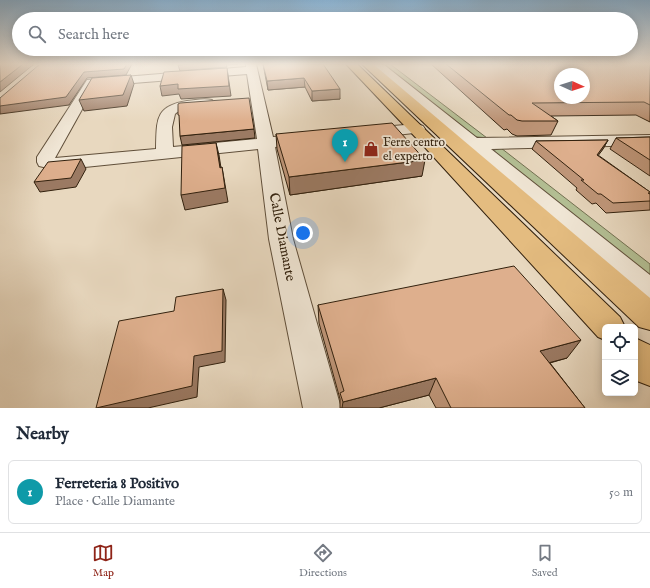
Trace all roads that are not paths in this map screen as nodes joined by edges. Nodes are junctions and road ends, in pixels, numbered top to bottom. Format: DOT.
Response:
graph roads {
  1 [pos="91,83"];
  2 [pos="251,83"];
  3 [pos="370,83"];
  4 [pos="388,83"];
  5 [pos="400,83"];
  6 [pos="219,102"];
  7 [pos="416,129"];
  8 [pos="358,134"];
  9 [pos="320,138"];
  10 [pos="650,140"];
  11 [pos="472,143"];
  12 [pos="266,144"];
  13 [pos="165,154"];
  14 [pos="650,292"];
  15 [pos="650,317"];
  16 [pos="606,324"];
  17 [pos="638,357"];
  18 [pos="650,369"];
  19 [pos="318,407"];
  1 -- 13 [label="street"];
  2 -- 12 [label="street, Calle Diamante"];
  3 -- 7 [label="main road"];
  4 -- 15 [label="main road"];
  5 -- 11 [label="street"];
  6 -- 13 [label="street"];
  7 -- 8 [label="street"];
  7 -- 16 [label="main road"];
  9 -- 12 [label="street"];
  10 -- 11 [label="street"];
  11 -- 14 [label="street"];
  12 -- 13 [label="street"];
  12 -- 19 [label="street, Calle Diamante"];
  17 -- 18 [label="main road"];
}
